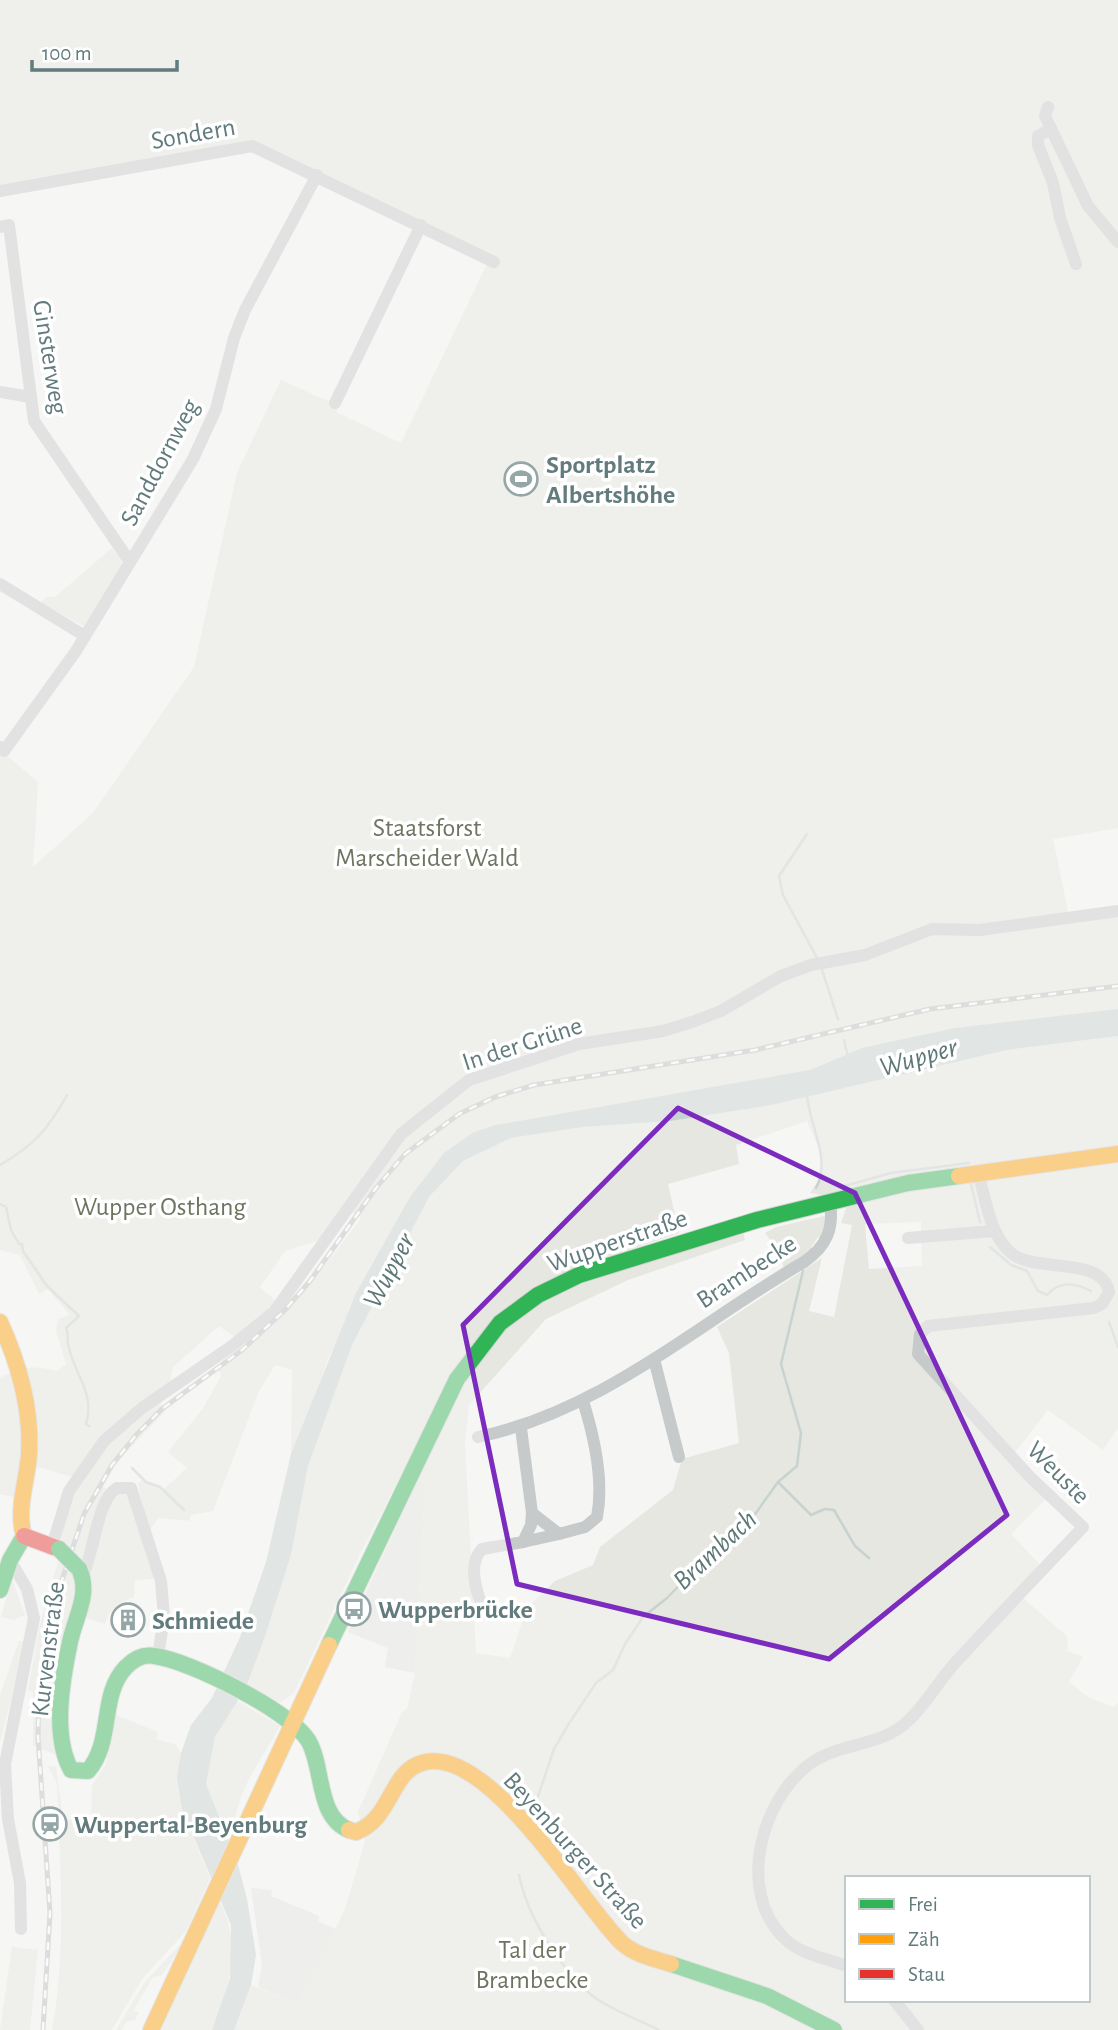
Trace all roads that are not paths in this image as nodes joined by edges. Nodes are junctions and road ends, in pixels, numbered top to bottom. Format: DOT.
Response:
graph roads {
  1 [pos="1048,107"];
  2 [pos="1051,129"];
  3 [pos="317,175"];
  4 [pos="0,191"];
  5 [pos="421,225"];
  6 [pos="0,227"];
  7 [pos="1118,242"];
  8 [pos="494,262"];
  9 [pos="1076,264"];
  10 [pos="0,391"];
  11 [pos="31,397"];
  12 [pos="335,402"];
  13 [pos="130,562"];
  14 [pos="0,584"];
  15 [pos="85,636"];
  16 [pos="2,749"];
  17 [pos="1118,911"];
  18 [pos="1118,1154"];
  19 [pos="978,1173"];
  20 [pos="830,1202"];
  21 [pos="994,1231"];
  22 [pos="908,1238"];
  23 [pos="0,1322"];
  24 [pos="654,1359"];
  25 [pos="583,1401"];
  26 [pos="521,1428"];
  27 [pos="478,1437"];
  28 [pos="679,1457"];
  29 [pos="532,1513"];
  30 [pos="559,1534"];
  31 [pos="24,1536"];
  32 [pos="523,1542"];
  33 [pos="56,1548"];
  34 [pos="10,1560"];
  35 [pos="81,1572"];
  36 [pos="0,1590"];
  37 [pos="485,1614"];
  38 [pos="158,1656"];
  39 [pos="293,1722"];
  40 [pos="21,1929"];
  41 [pos="845,1965"];
  42 [pos="896,2002"];
  43 [pos="151,2030"];
  44 [pos="834,2030"];
  45 [pos="919,2030"];
  1 -- 2 [label="street"];
  2 -- 7 [label="street"];
  2 -- 9 [label="street"];
  3 -- 4 [label="street, Sondern"];
  3 -- 5 [label="street, Sondern"];
  3 -- 13 [label="street, Sanddornweg"];
  5 -- 8 [label="street, Sondern"];
  5 -- 12 [label="street"];
  6 -- 11 [label="street, Ginsterweg"];
  10 -- 11 [label="street"];
  11 -- 13 [label="street, Ginsterweg"];
  13 -- 15 [label="street, Sanddornweg"];
  14 -- 15 [label="street"];
  15 -- 16 [label="street, Sanddornweg"];
  17 -- 33 [label="street, In der Grüne"];
  18 -- 19 [label="main road, Wupperstraße"];
  19 -- 20 [label="main road, Wupperstraße"];
  19 -- 21 [label="street, Weuste"];
  20 -- 24 [label="street, Brambecke"];
  20 -- 39 [label="main road, Wupperstraße"];
  21 -- 22 [label="street"];
  21 -- 41 [label="street, Weuste"];
  23 -- 31 [label="main road"];
  24 -- 25 [label="street, Brambecke"];
  24 -- 28 [label="street"];
  25 -- 26 [label="street, Brambecke"];
  25 -- 30 [label="street"];
  26 -- 27 [label="street, Brambecke"];
  26 -- 29 [label="street"];
  29 -- 30 [label="street"];
  29 -- 32 [label="street"];
  30 -- 32 [label="street"];
  31 -- 33 [label="main road, Kurvenstraße"];
  31 -- 34 [label="main road"];
  32 -- 37 [label="street"];
  33 -- 35 [label="main road, Kurvenstraße, bridge"];
  34 -- 36 [label="main road"];
  34 -- 40 [label="street"];
  35 -- 38 [label="street"];
  35 -- 38 [label="main road, Kurvenstraße"];
  38 -- 39 [label="main road"];
  39 -- 43 [label="main road, Wupperstraße"];
  39 -- 44 [label="main road, Beyenburger Straße"];
  42 -- 45 [label="street"];
}
